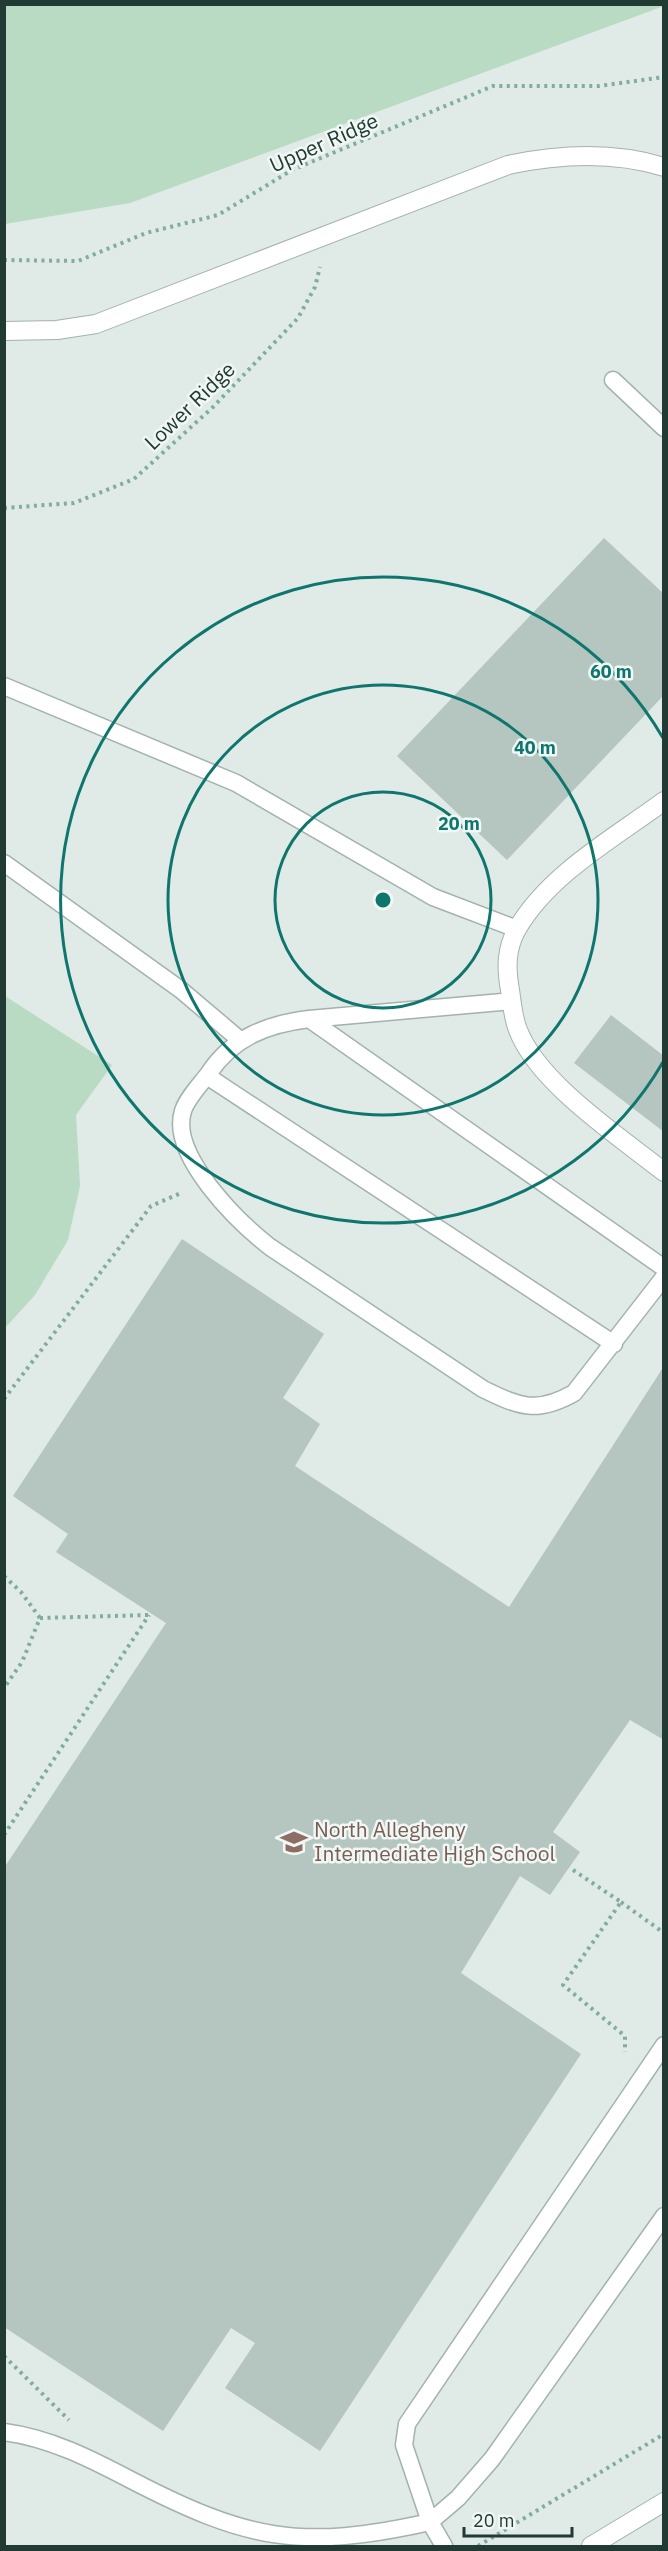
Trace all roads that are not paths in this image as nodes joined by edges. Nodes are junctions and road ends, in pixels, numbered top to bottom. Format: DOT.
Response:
graph roads {
  1 [pos="663,167"];
  2 [pos="4,331"];
  3 [pos="613,380"];
  4 [pos="663,428"];
  5 [pos="4,686"];
  6 [pos="663,801"];
  7 [pos="4,862"];
  8 [pos="517,929"];
  9 [pos="512,1001"];
  10 [pos="309,1019"];
  11 [pos="240,1040"];
  12 [pos="207,1076"];
  13 [pos="663,1172"];
  14 [pos="663,1268"];
  15 [pos="663,1277"];
  16 [pos="614,1344"];
  17 [pos="663,2045"];
  18 [pos="663,2216"];
  19 [pos="4,2432"];
  20 [pos="663,2502"];
  21 [pos="430,2522"];
  22 [pos="444,2547"];
  23 [pos="591,2547"];
  1 -- 2 [label="street"];
  3 -- 4 [label="lane"];
  5 -- 8 [label="lane"];
  6 -- 8 [label="street"];
  7 -- 11 [label="lane"];
  8 -- 9 [label="street"];
  9 -- 10 [label="lane"];
  9 -- 13 [label="street"];
  10 -- 11 [label="lane"];
  10 -- 14 [label="lane"];
  11 -- 12 [label="lane"];
  12 -- 16 [label="lane"];
  12 -- 16 [label="lane"];
  15 -- 16 [label="lane"];
  17 -- 21 [label="lane"];
  18 -- 21 [label="lane"];
  19 -- 21 [label="lane"];
  20 -- 23 [label="street"];
  21 -- 22 [label="lane"];
}
